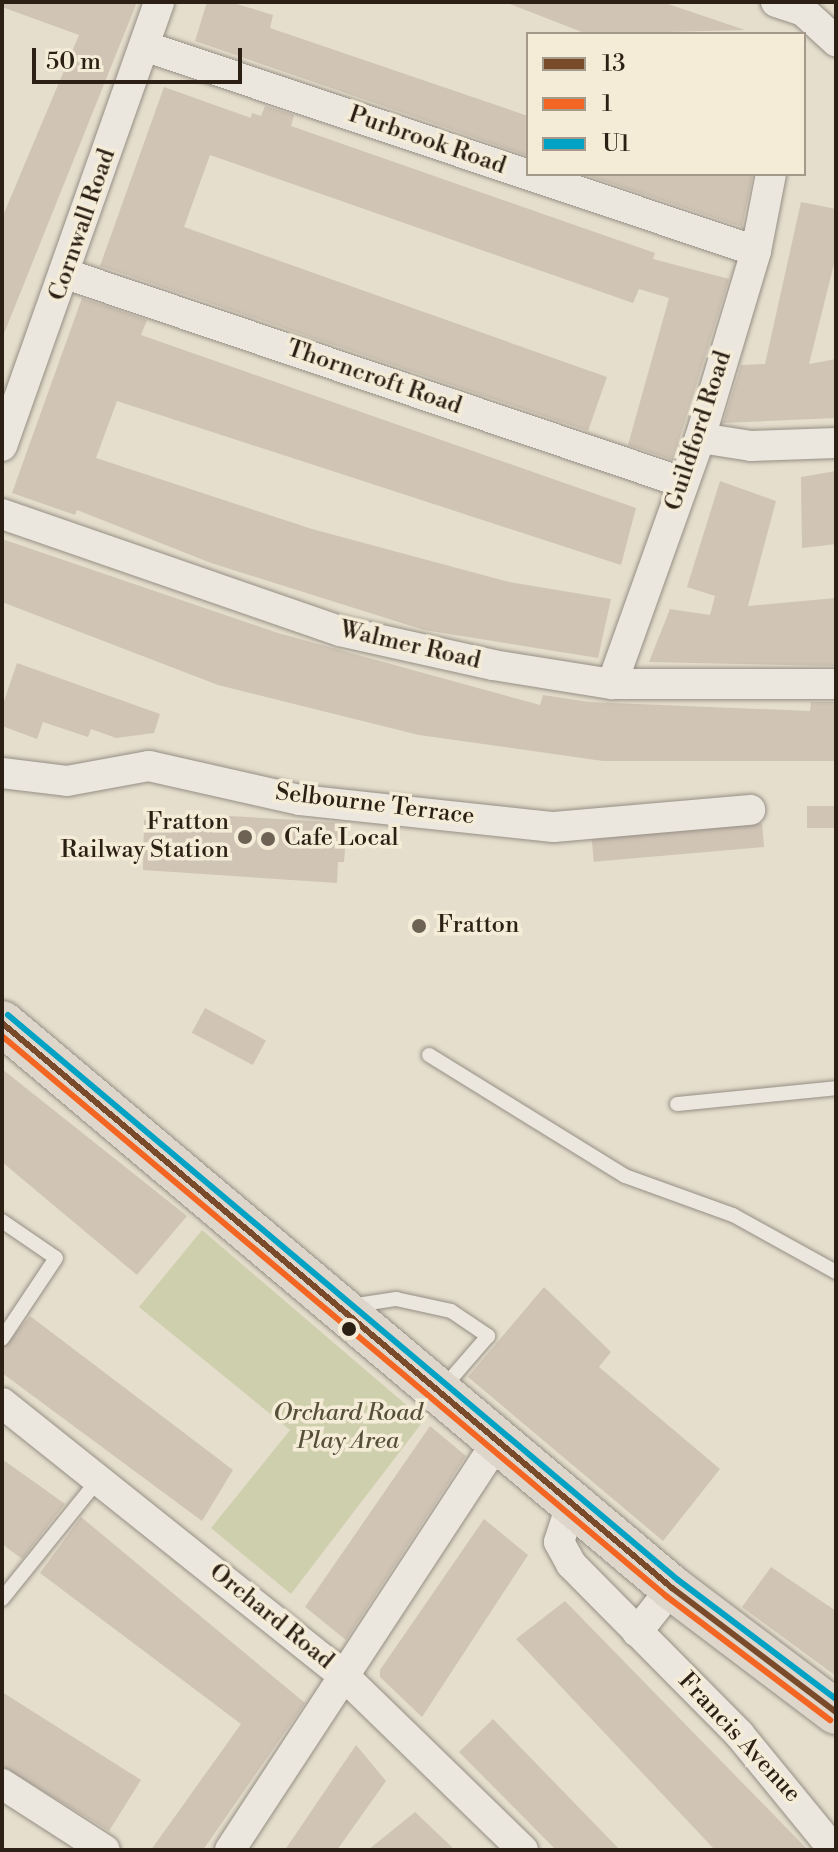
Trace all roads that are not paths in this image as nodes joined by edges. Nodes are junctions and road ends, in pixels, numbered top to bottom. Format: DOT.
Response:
graph roads {
  1 [pos="159,2"];
  2 [pos="796,12"];
  3 [pos="836,41"];
  4 [pos="144,46"];
  5 [pos="526,174"];
  6 [pos="532,176"];
  7 [pos="771,176"];
  8 [pos="756,251"];
  9 [pos="66,274"];
  10 [pos="700,438"];
  11 [pos="836,443"];
  12 [pos="2,446"];
  13 [pos="682,482"];
  14 [pos="2,514"];
  15 [pos="612,684"];
  16 [pos="836,684"];
  17 [pos="2,773"];
  18 [pos="750,810"];
  19 [pos="2,1023"];
  20 [pos="429,1055"];
  21 [pos="836,1088"];
  22 [pos="677,1104"];
  23 [pos="2,1221"];
  24 [pos="836,1272"];
  25 [pos="342,1307"];
  26 [pos="2,1339"];
  27 [pos="441,1390"];
  28 [pos="2,1403"];
  29 [pos="498,1440"];
  30 [pos="98,1480"];
  31 [pos="572,1502"];
  32 [pos="672,1588"];
  33 [pos="2,1599"];
  34 [pos="637,1632"];
  35 [pos="343,1675"];
  36 [pos="836,1712"];
  37 [pos="2,1784"];
  38 [pos="105,1850"];
  39 [pos="230,1850"];
  40 [pos="523,1850"];
  41 [pos="834,1850"];
  1 -- 4 [label="street, Cornwall Road"];
  2 -- 3 [label="street"];
  4 -- 5 [label="street, Purbrook Road"];
  4 -- 9 [label="street, Cornwall Road"];
  6 -- 8 [label="street, Purbrook Road"];
  7 -- 8 [label="street, Guildford Road"];
  8 -- 10 [label="street, Guildford Road"];
  9 -- 12 [label="street, Cornwall Road"];
  9 -- 13 [label="street, Thorncroft Road"];
  10 -- 11 [label="street"];
  10 -- 13 [label="street, Guildford Road"];
  13 -- 15 [label="street, Guildford Road"];
  14 -- 15 [label="street, Walmer Road"];
  15 -- 16 [label="street, Walmer Road"];
  17 -- 18 [label="street, Selbourne Terrace"];
  19 -- 25 [label="main road"];
  20 -- 24 [label="lane"];
  21 -- 22 [label="lane"];
  23 -- 26 [label="lane"];
  25 -- 27 [label="main road"];
  25 -- 27 [label="lane"];
  27 -- 29 [label="main road"];
  28 -- 30 [label="street, Orchard Road"];
  29 -- 31 [label="main road"];
  29 -- 35 [label="street"];
  30 -- 33 [label="lane"];
  30 -- 35 [label="street, Orchard Road"];
  31 -- 32 [label="main road"];
  31 -- 34 [label="street, Francis Avenue"];
  32 -- 34 [label="street"];
  32 -- 36 [label="main road"];
  34 -- 41 [label="street, Francis Avenue"];
  35 -- 39 [label="street"];
  35 -- 40 [label="street, Orchard Road"];
  37 -- 38 [label="street"];
}
